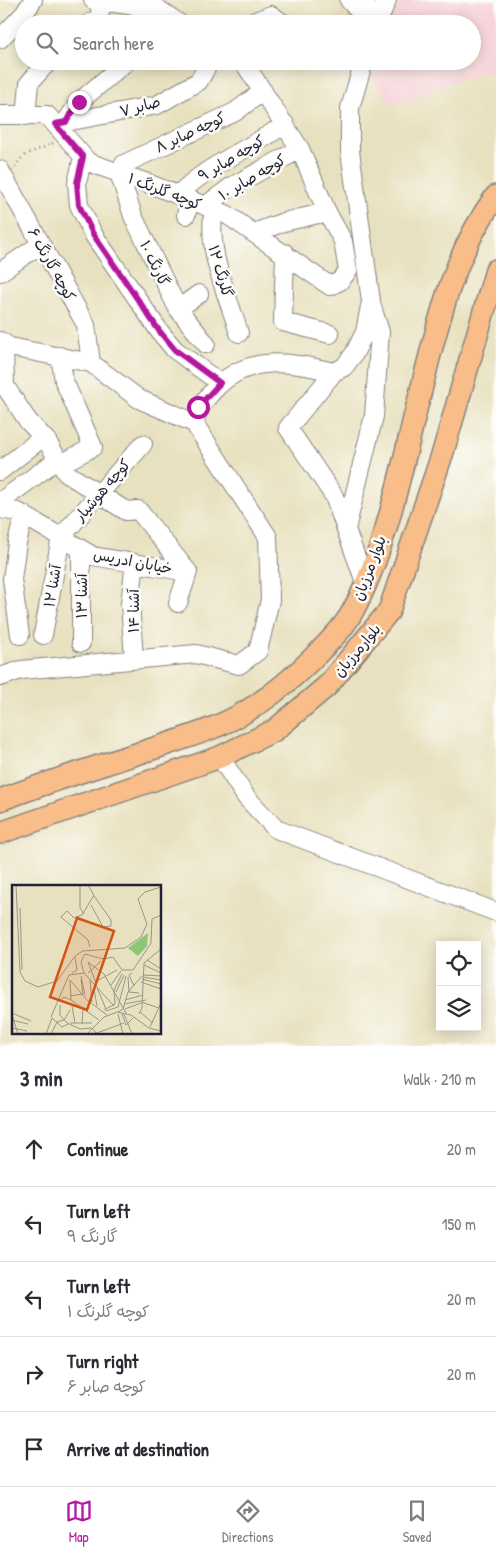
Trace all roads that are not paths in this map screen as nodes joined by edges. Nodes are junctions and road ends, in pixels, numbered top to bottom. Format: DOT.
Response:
graph roads {
  1 [pos="33,0"];
  2 [pos="349,0"];
  3 [pos="387,0"];
  4 [pos="98,1"];
  5 [pos="23,15"];
  6 [pos="99,15"];
  7 [pos="167,15"];
  8 [pos="366,15"];
  9 [pos="368,15"];
  10 [pos="15,23"];
  11 [pos="0,39"];
  12 [pos="41,70"];
  13 [pos="116,70"];
  14 [pos="205,70"];
  15 [pos="249,70"];
  16 [pos="361,70"];
  17 [pos="263,91"];
  18 [pos="0,116"];
  19 [pos="26,116"];
  20 [pos="285,124"];
  21 [pos="62,127"];
  22 [pos="300,149"];
  23 [pos="83,157"];
  24 [pos="120,173"];
  25 [pos="3,175"];
  26 [pos="496,196"];
  27 [pos="195,205"];
  28 [pos="327,212"];
  29 [pos="254,233"];
  30 [pos="41,244"];
  31 [pos="285,253"];
  32 [pos="1,269"];
  33 [pos="496,270"];
  34 [pos="199,294"];
  35 [pos="371,301"];
  36 [pos="178,309"];
  37 [pos="239,333"];
  38 [pos="330,334"];
  39 [pos="2,342"];
  40 [pos="206,344"];
  41 [pos="60,356"];
  42 [pos="90,363"];
  43 [pos="334,372"];
  44 [pos="220,383"];
  45 [pos="2,388"];
  46 [pos="194,423"];
  47 [pos="43,437"];
  48 [pos="143,444"];
  49 [pos="60,462"];
  50 [pos="0,471"];
  51 [pos="99,494"];
  52 [pos="0,502"];
  53 [pos="0,509"];
  54 [pos="24,515"];
  55 [pos="346,529"];
  56 [pos="61,537"];
  57 [pos="81,549"];
  58 [pos="135,563"];
  59 [pos="188,572"];
  60 [pos="366,585"];
  61 [pos="178,603"];
  62 [pos="20,635"];
  63 [pos="43,635"];
  64 [pos="80,643"];
  65 [pos="134,659"];
  66 [pos="0,677"];
  67 [pos="220,757"];
  68 [pos="0,800"];
  69 [pos="0,833"];
  70 [pos="496,912"];
  1 -- 5 [label="street"];
  2 -- 8 [label="street"];
  3 -- 9 [label="street"];
  4 -- 6 [label="street"];
  4 -- 7 [label="street"];
  10 -- 11 [label="street"];
  12 -- 19 [label="street"];
  13 -- 21 [label="street"];
  14 -- 21 [label="street, صابر ۷"];
  15 -- 17 [label="street"];
  16 -- 35 [label="street"];
  17 -- 20 [label="street"];
  17 -- 24 [label="street, کوچه صابر ۸"];
  18 -- 19 [label="street, کوچه گلرنگ ۱"];
  19 -- 21 [label="street, کوچه گلرنگ ۱"];
  20 -- 22 [label="street"];
  20 -- 27 [label="street, کوچه صابر ۹"];
  21 -- 23 [label="street, کوچه گلرنگ ۱"];
  22 -- 27 [label="street, کوچه صابر ۱۰"];
  22 -- 28 [label="street"];
  23 -- 24 [label="street, کوچه گلرنگ ۱"];
  23 -- 44 [label="street"];
  24 -- 27 [label="street, کوچه گلرنگ ۱"];
  24 -- 36 [label="street, گارنگ ۱۰"];
  25 -- 30 [label="street, کوچه گارنگ ۶"];
  26 -- 60 [label="main road, بلوار مرزبان"];
  27 -- 29 [label="street, کوچه گلرنگ ۱"];
  27 -- 37 [label="street, گلرنگ ۱۲"];
  28 -- 29 [label="street"];
  28 -- 31 [label="street, کوچه گلرنگ ۱"];
  29 -- 31 [label="street, کوچه گلرنگ ۱"];
  30 -- 32 [label="street"];
  30 -- 42 [label="street, کوچه گارنگ ۶"];
  31 -- 38 [label="street"];
  33 -- 67 [label="main road, بلوارمرزبان"];
  34 -- 36 [label="street"];
  35 -- 43 [label="street"];
  35 -- 55 [label="street"];
  36 -- 40 [label="street, گارنگ ۱۰"];
  39 -- 41 [label="street"];
  39 -- 45 [label="street"];
  41 -- 42 [label="street"];
  41 -- 49 [label="street"];
  42 -- 46 [label="street"];
  43 -- 44 [label="street"];
  43 -- 55 [label="street"];
  44 -- 46 [label="street"];
  45 -- 47 [label="street"];
  46 -- 65 [label="street"];
  47 -- 49 [label="street"];
  47 -- 50 [label="street"];
  48 -- 51 [label="street, کوچه هوشیار"];
  49 -- 51 [label="street"];
  49 -- 52 [label="street"];
  51 -- 56 [label="street, کوچه هوشیار"];
  51 -- 59 [label="street"];
  53 -- 54 [label="street, خیابان ادریس"];
  54 -- 56 [label="street, خیابان ادریس"];
  54 -- 62 [label="street"];
  55 -- 60 [label="street"];
  56 -- 57 [label="street, خیابان ادریس"];
  56 -- 63 [label="street, آشنا ۱۲"];
  57 -- 58 [label="street, خیابان ادریس"];
  57 -- 64 [label="street, آشنا ۱۳"];
  58 -- 59 [label="street, خیابان ادریس"];
  58 -- 65 [label="street, آشنا ۱۴"];
  59 -- 61 [label="street"];
  60 -- 68 [label="main road, بلوار مرزبان"];
  65 -- 66 [label="street"];
  67 -- 69 [label="main road, بلوارمرزبان"];
  67 -- 70 [label="street"];
}
